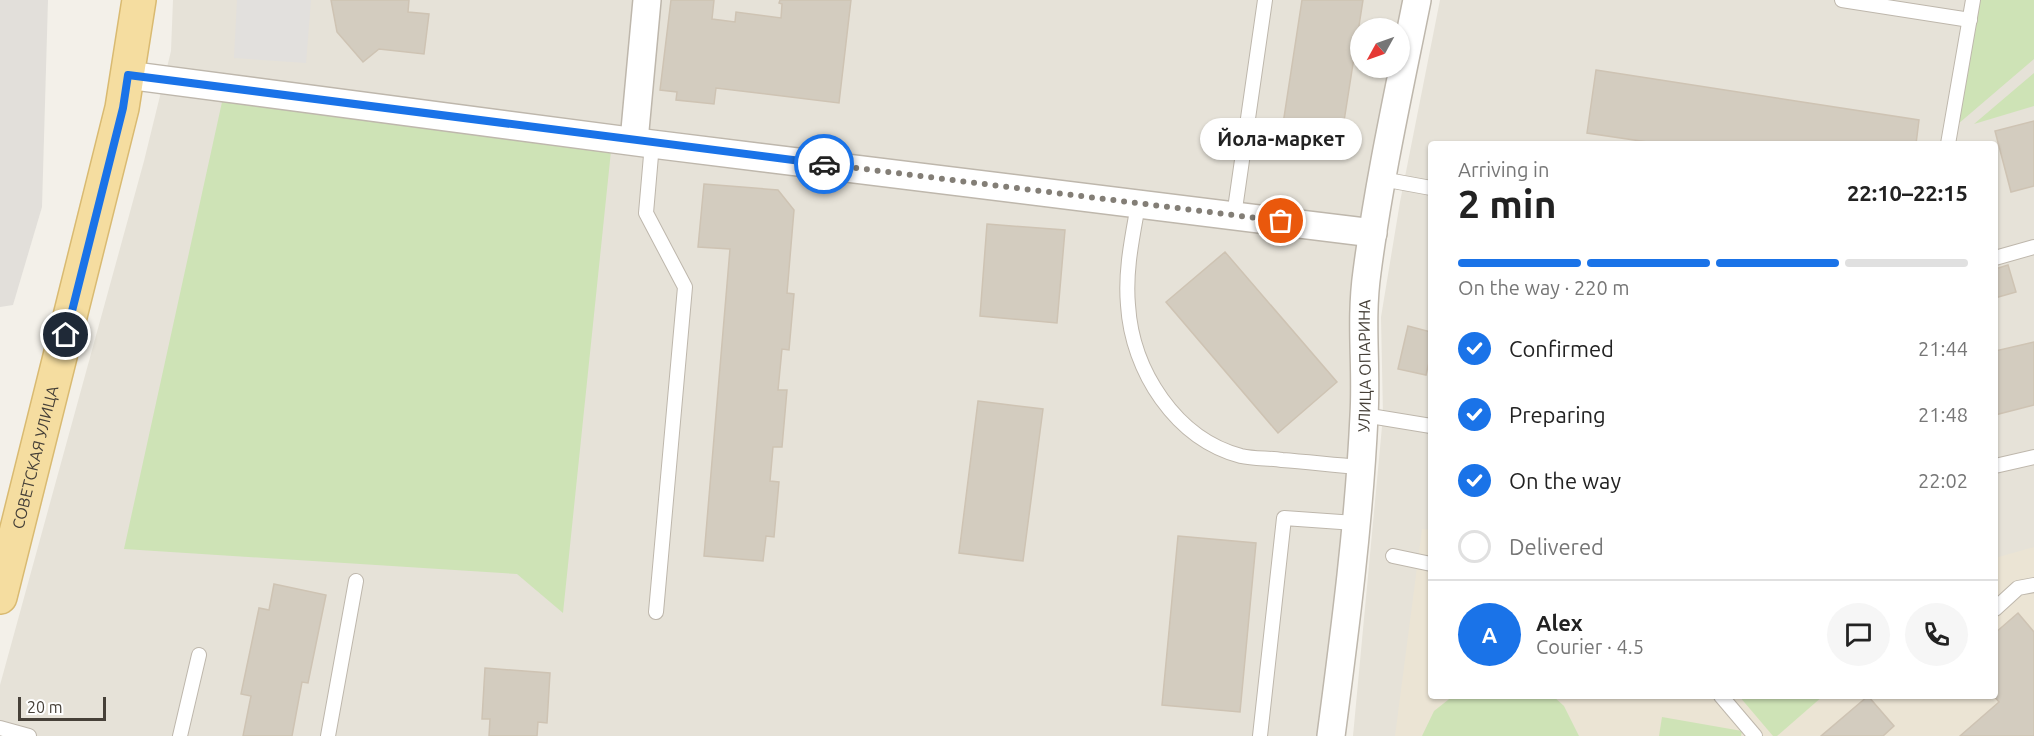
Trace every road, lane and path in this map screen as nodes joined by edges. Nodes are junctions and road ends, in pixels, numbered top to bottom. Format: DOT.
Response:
graph roads {
  1 [pos="139,0"];
  2 [pos="647,0"];
  3 [pos="1265,0"];
  4 [pos="1417,0"];
  5 [pos="1842,0"];
  6 [pos="1973,0"];
  7 [pos="1970,20"];
  8 [pos="128,75"];
  9 [pos="1949,141"];
  10 [pos="643,143"];
  11 [pos="1382,179"];
  12 [pos="1428,187"];
  13 [pos="1138,205"];
  14 [pos="1234,216"];
  15 [pos="1373,233"];
  16 [pos="2034,247"];
  17 [pos="1998,257"];
  18 [pos="1364,414"];
  19 [pos="1428,425"];
  20 [pos="2034,457"];
  21 [pos="1998,465"];
  22 [pos="1360,467"];
  23 [pos="1355,524"];
  24 [pos="1393,556"];
  25 [pos="1428,563"];
  26 [pos="356,581"];
  27 [pos="2034,585"];
  28 [pos="0,597"];
  29 [pos="1998,606"];
  30 [pos="656,612"];
  31 [pos="199,655"];
  32 [pos="1724,699"];
  33 [pos="0,728"];
  34 [pos="29,736"];
  35 [pos="180,736"];
  36 [pos="328,736"];
  37 [pos="1260,736"];
  38 [pos="1331,736"];
  39 [pos="1755,736"];
  1 -- 8 [label="main road, СОВЕТСКАЯ УЛИЦА"];
  2 -- 10 [label="street"];
  3 -- 14 [label="lane"];
  4 -- 11 [label="street, УЛИЦА ОПАРИНА"];
  5 -- 7 [label="lane"];
  6 -- 7 [label="lane"];
  7 -- 9 [label="lane"];
  8 -- 10 [label="street"];
  8 -- 28 [label="main road, СОВЕТСКАЯ УЛИЦА"];
  10 -- 13 [label="street"];
  10 -- 30 [label="lane"];
  11 -- 12 [label="lane"];
  11 -- 15 [label="street, УЛИЦА ОПАРИНА"];
  13 -- 14 [label="street"];
  13 -- 22 [label="lane"];
  14 -- 15 [label="street"];
  15 -- 18 [label="street, УЛИЦА ОПАРИНА"];
  16 -- 17 [label="lane"];
  18 -- 19 [label="lane"];
  18 -- 22 [label="street, УЛИЦА ОПАРИНА"];
  20 -- 21 [label="lane"];
  22 -- 23 [label="street, УЛИЦА ОПАРИНА"];
  23 -- 37 [label="lane"];
  23 -- 38 [label="street, УЛИЦА ОПАРИНА"];
  24 -- 25 [label="lane"];
  26 -- 36 [label="lane"];
  27 -- 29 [label="lane"];
  31 -- 35 [label="lane"];
  32 -- 39 [label="lane"];
  33 -- 34 [label="lane"];
}
